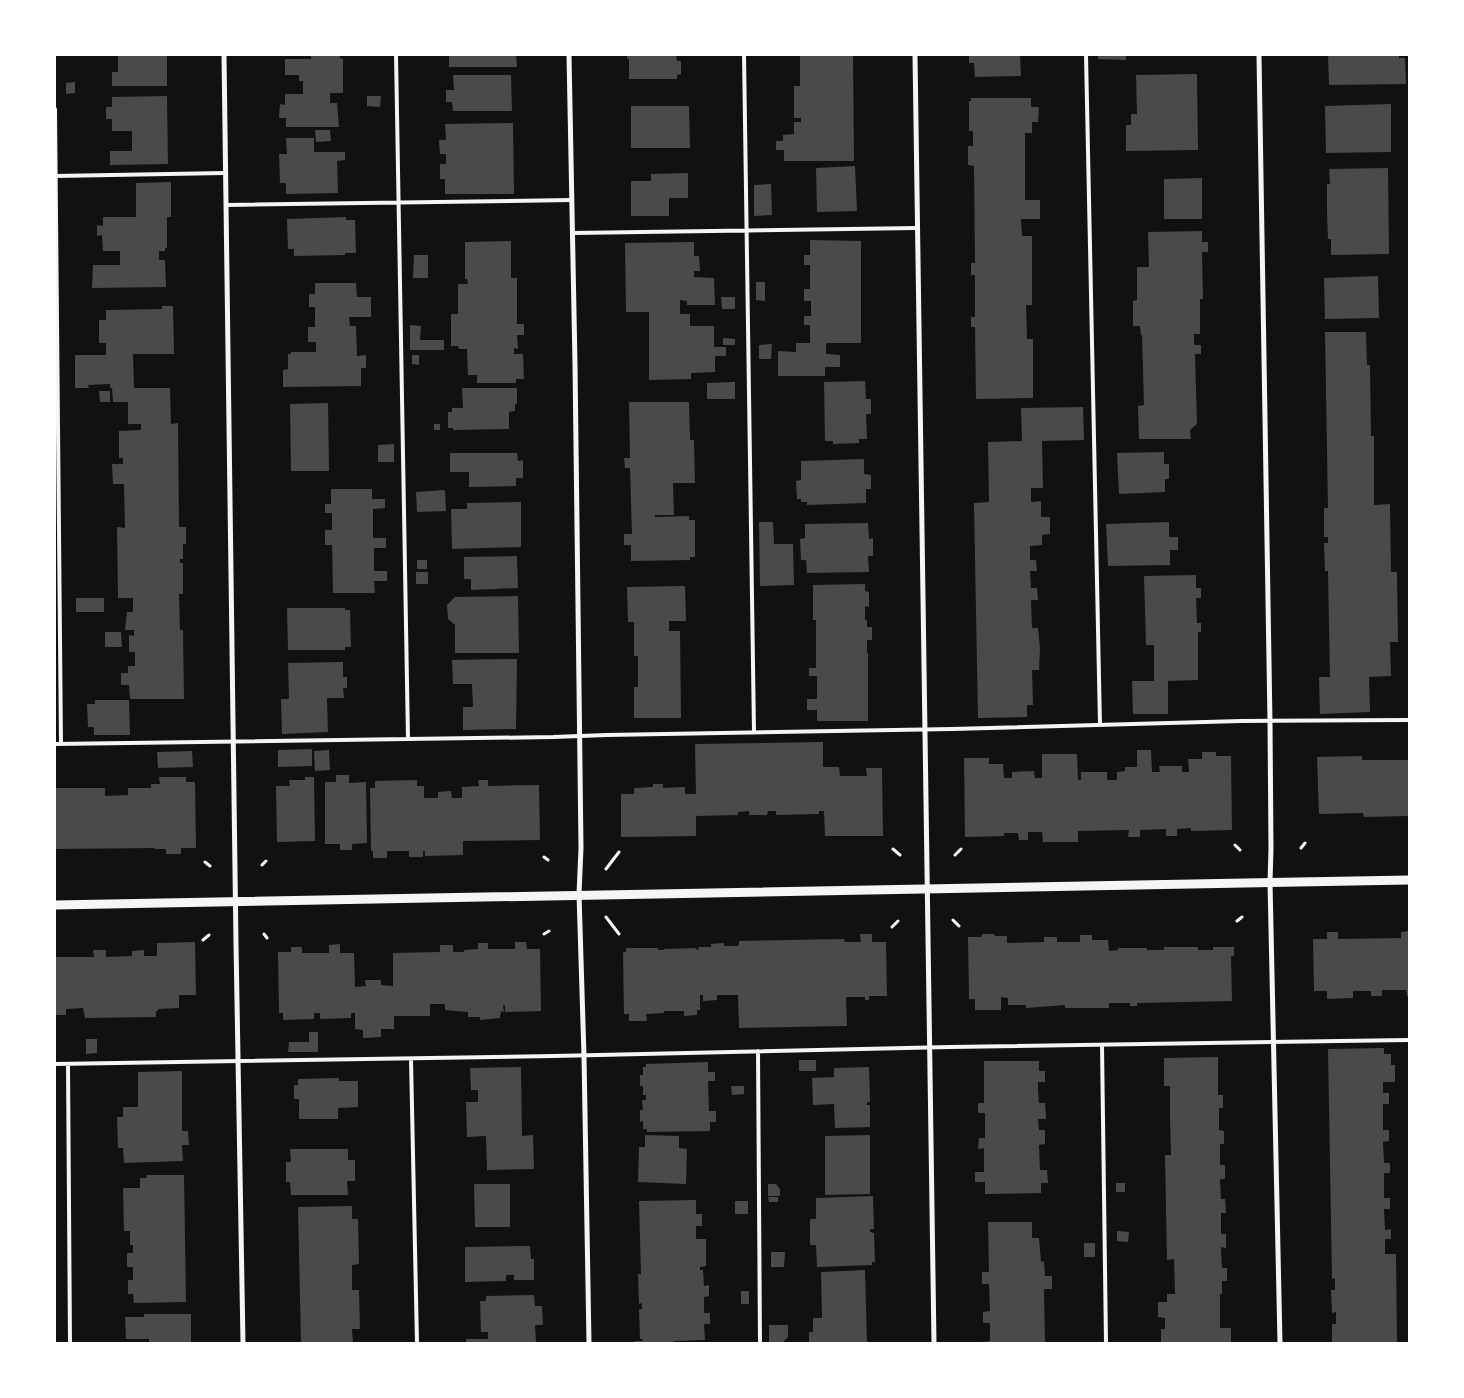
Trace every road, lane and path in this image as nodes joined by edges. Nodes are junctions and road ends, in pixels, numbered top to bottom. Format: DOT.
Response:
graph roads {
  1 [pos="224,55"];
  2 [pos="396,55"];
  3 [pos="569,55"];
  4 [pos="744,55"];
  5 [pos="915,55"];
  6 [pos="1086,55"];
  7 [pos="1259,55"];
  8 [pos="55,109"];
  9 [pos="225,173"];
  10 [pos="56,176"];
  11 [pos="572,200"];
  12 [pos="399,203"];
  13 [pos="227,205"];
  14 [pos="917,228"];
  15 [pos="746,231"];
  16 [pos="573,233"];
  17 [pos="1409,720"];
  18 [pos="1270,722"];
  19 [pos="1100,726"];
  20 [pos="925,730"];
  21 [pos="754,732"];
  22 [pos="579,737"];
  23 [pos="408,739"];
  24 [pos="233,742"];
  25 [pos="55,744"];
  26 [pos="61,744"];
  27 [pos="1304,843"];
  28 [pos="1235,845"];
  29 [pos="1301,848"];
  30 [pos="961,849"];
  31 [pos="893,850"];
  32 [pos="1240,850"];
  33 [pos="619,852"];
  34 [pos="900,854"];
  35 [pos="955,855"];
  36 [pos="266,861"];
  37 [pos="205,862"];
  38 [pos="262,865"];
  39 [pos="210,866"];
  40 [pos="606,869"];
  41 [pos="1409,880"];
  42 [pos="1270,882"];
  43 [pos="928,888"];
  44 [pos="579,894"];
  45 [pos="236,902"];
  46 [pos="55,905"];
  47 [pos="606,917"];
  48 [pos="1242,917"];
  49 [pos="953,920"];
  50 [pos="898,921"];
  51 [pos="1237,921"];
  52 [pos="959,926"];
  53 [pos="892,928"];
  54 [pos="549,931"];
  55 [pos="264,934"];
  56 [pos="544,934"];
  57 [pos="619,934"];
  58 [pos="209,935"];
  59 [pos="267,938"];
  60 [pos="203,940"];
  61 [pos="1409,1040"];
  62 [pos="1274,1042"];
  63 [pos="1102,1045"];
  64 [pos="929,1048"];
  65 [pos="758,1051"];
  66 [pos="584,1056"];
  67 [pos="411,1059"];
  68 [pos="239,1062"];
  69 [pos="55,1064"];
  70 [pos="68,1064"];
  71 [pos="70,1343"];
  72 [pos="243,1343"];
  73 [pos="417,1343"];
  74 [pos="589,1343"];
  75 [pos="760,1343"];
  76 [pos="934,1343"];
  77 [pos="1106,1343"];
  78 [pos="1280,1343"];
  1 -- 9 [label="street"];
  2 -- 12 [label="lane"];
  3 -- 11 [label="street"];
  4 -- 15 [label="lane"];
  5 -- 14 [label="street"];
  6 -- 19 [label="lane"];
  7 -- 18 [label="street"];
  8 -- 10 [label="lane"];
  9 -- 10 [label="lane"];
  9 -- 13 [label="street"];
  10 -- 26 [label="lane"];
  11 -- 12 [label="lane"];
  11 -- 16 [label="street"];
  12 -- 13 [label="lane"];
  12 -- 23 [label="lane"];
  13 -- 24 [label="street"];
  14 -- 15 [label="lane"];
  14 -- 20 [label="street"];
  15 -- 16 [label="lane"];
  15 -- 21 [label="lane"];
  16 -- 22 [label="street"];
  17 -- 18 [label="lane"];
  18 -- 19 [label="lane"];
  18 -- 42 [label="street"];
  19 -- 20 [label="lane"];
  20 -- 21 [label="lane"];
  20 -- 43 [label="street"];
  21 -- 22 [label="lane"];
  22 -- 23 [label="lane"];
  22 -- 44 [label="street"];
  23 -- 24 [label="lane"];
  24 -- 26 [label="lane"];
  24 -- 45 [label="street"];
  25 -- 26 [label="lane"];
  27 -- 29 [label="path"];
  28 -- 32 [label="path"];
  30 -- 35 [label="path"];
  31 -- 34 [label="path"];
  33 -- 40 [label="path"];
  36 -- 38 [label="path"];
  37 -- 39 [label="path"];
  41 -- 42 [label="street"];
  42 -- 43 [label="street"];
  42 -- 62 [label="street"];
  43 -- 44 [label="street"];
  43 -- 64 [label="street"];
  44 -- 45 [label="street"];
  44 -- 66 [label="street"];
  45 -- 46 [label="street"];
  45 -- 68 [label="street"];
  47 -- 57 [label="path"];
  48 -- 51 [label="path"];
  49 -- 52 [label="path"];
  50 -- 53 [label="path"];
  54 -- 56 [label="path"];
  55 -- 59 [label="path"];
  58 -- 60 [label="path"];
  61 -- 62 [label="lane"];
  62 -- 63 [label="lane"];
  62 -- 78 [label="street"];
  63 -- 64 [label="lane"];
  63 -- 77 [label="lane"];
  64 -- 65 [label="lane"];
  64 -- 76 [label="street"];
  65 -- 66 [label="lane"];
  65 -- 75 [label="lane"];
  66 -- 67 [label="lane"];
  66 -- 74 [label="street"];
  67 -- 68 [label="lane"];
  67 -- 73 [label="lane"];
  68 -- 70 [label="lane"];
  68 -- 72 [label="street"];
  69 -- 70 [label="lane"];
  70 -- 71 [label="lane"];
}
